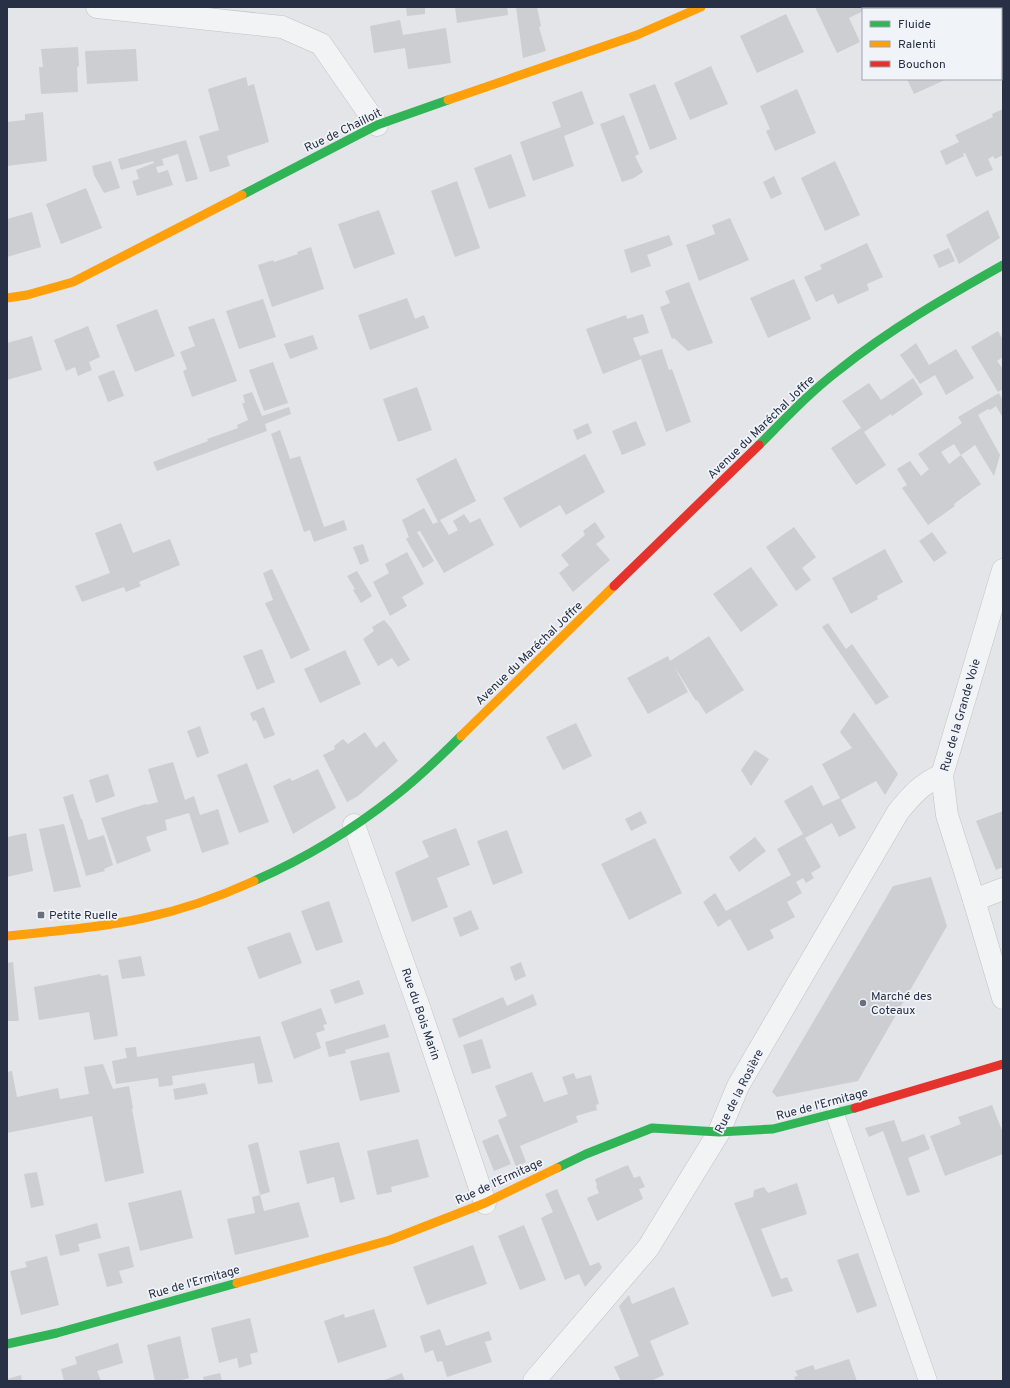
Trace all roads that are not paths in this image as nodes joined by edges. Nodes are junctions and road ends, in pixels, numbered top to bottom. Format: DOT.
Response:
graph roads {
  1 [pos="98,7"];
  2 [pos="701,7"];
  3 [pos="377,125"];
  4 [pos="1003,265"];
  5 [pos="7,298"];
  6 [pos="1003,570"];
  7 [pos="942,775"];
  8 [pos="354,825"];
  9 [pos="1003,889"];
  10 [pos="974,900"];
  11 [pos="7,936"];
  12 [pos="1003,998"];
  13 [pos="1003,1064"];
  14 [pos="835,1114"];
  15 [pos="719,1132"];
  16 [pos="485,1203"];
  17 [pos="7,1344"];
  18 [pos="534,1381"];
  19 [pos="928,1381"];
  1 -- 3 [label="street"];
  2 -- 3 [label="street, Rue de Chailloit"];
  3 -- 5 [label="street, Rue de Chailloit"];
  4 -- 8 [label="street, Avenue du Maréchal Joffre"];
  6 -- 7 [label="street, Rue de la Grande Voie"];
  7 -- 10 [label="street, Rue de la Grande Voie"];
  7 -- 15 [label="street, Rue de la Rosière"];
  8 -- 11 [label="street, Avenue du Maréchal Joffre"];
  8 -- 16 [label="street, Rue du Bois Marin"];
  9 -- 10 [label="street"];
  10 -- 12 [label="street, Rue de la Grande Voie"];
  13 -- 14 [label="street, Rue de l'Ermitage"];
  14 -- 15 [label="street, Rue de l'Ermitage"];
  14 -- 19 [label="lane"];
  15 -- 16 [label="street, Rue de l'Ermitage"];
  15 -- 18 [label="street, Rue de la Rosière"];
  16 -- 17 [label="street, Rue de l'Ermitage"];
}
